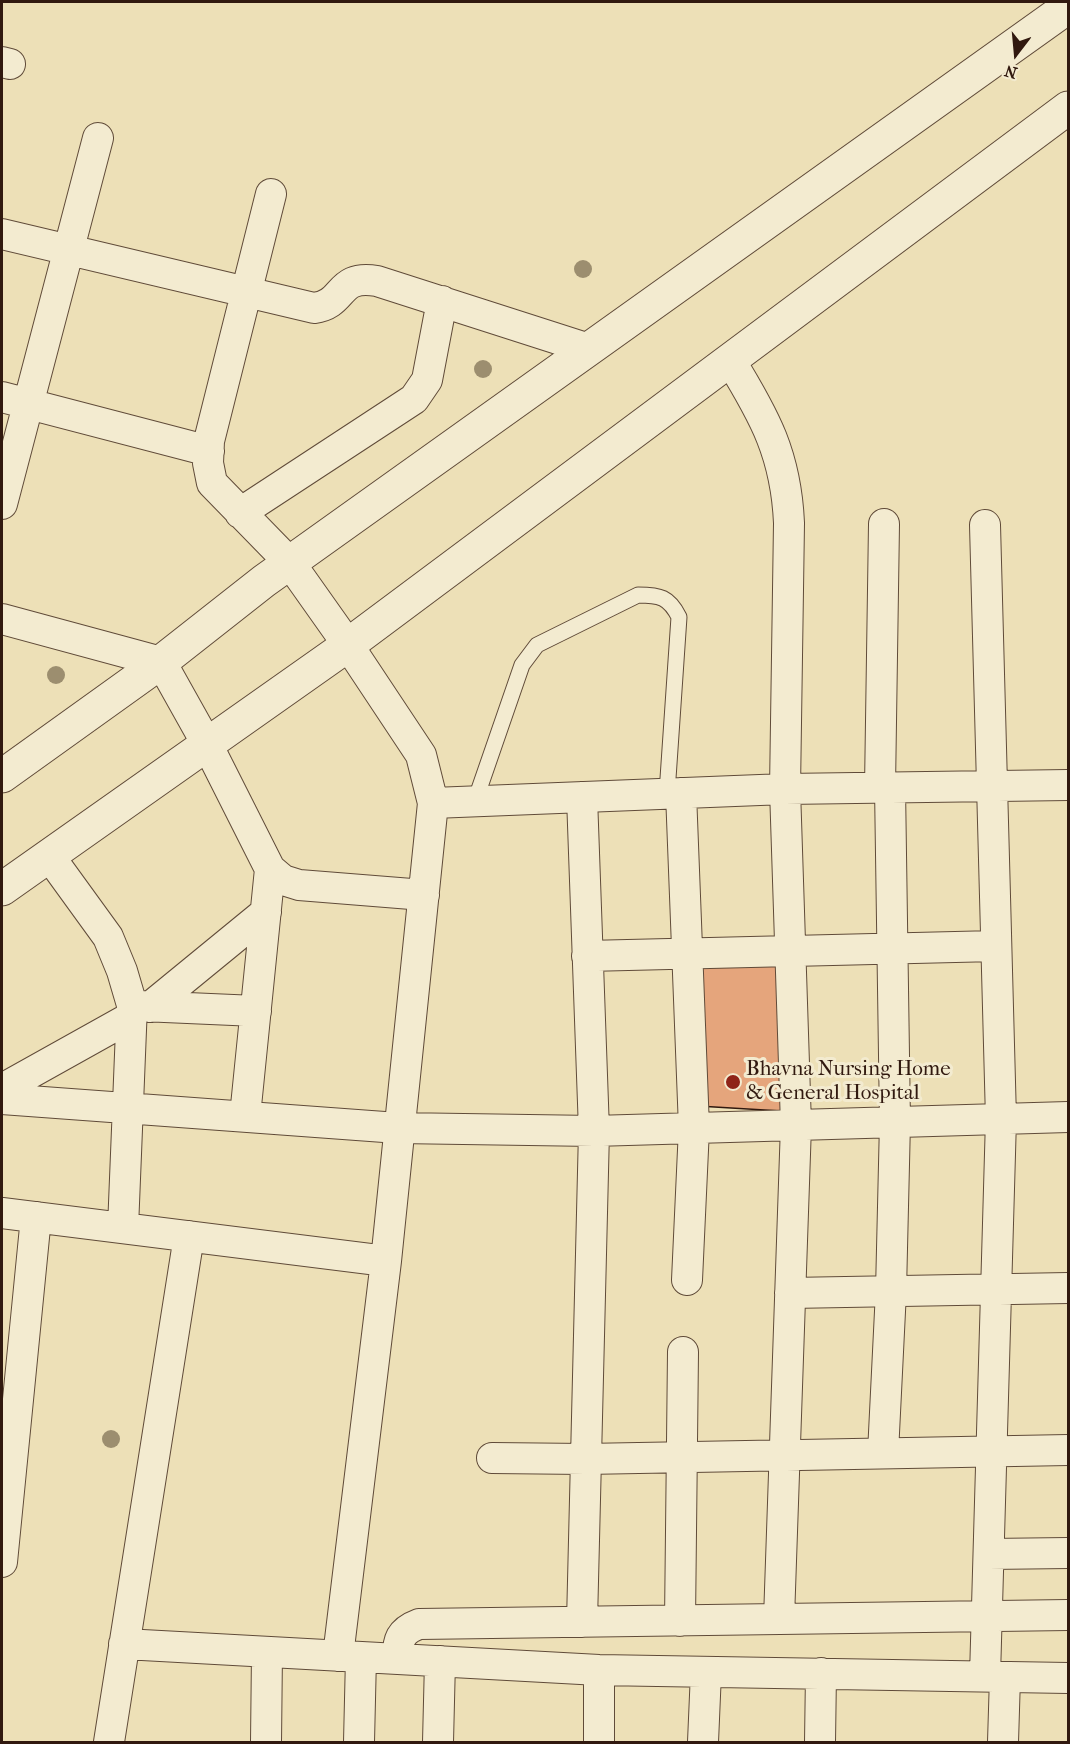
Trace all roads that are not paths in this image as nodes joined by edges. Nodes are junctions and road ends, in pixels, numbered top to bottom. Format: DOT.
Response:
graph roads {
  1 [pos="1068,7"];
  2 [pos="1068,108"];
  3 [pos="98,138"];
  4 [pos="271,194"];
  5 [pos="2,234"];
  6 [pos="68,249"];
  7 [pos="246,292"];
  8 [pos="442,301"];
  9 [pos="589,349"];
  10 [pos="730,360"];
  11 [pos="15,401"];
  12 [pos="209,451"];
  13 [pos="2,504"];
  14 [pos="240,513"];
  15 [pos="884,524"];
  16 [pos="984,525"];
  17 [pos="290,563"];
  18 [pos="2,619"];
  19 [pos="348,645"];
  20 [pos="161,662"];
  21 [pos="208,746"];
  22 [pos="2,776"];
  23 [pos="992,785"];
  24 [pos="1068,785"];
  25 [pos="885,787"];
  26 [pos="784,789"];
  27 [pos="674,793"];
  28 [pos="582,797"];
  29 [pos="475,801"];
  30 [pos="433,803"];
  31 [pos="50,857"];
  32 [pos="270,869"];
  33 [pos="2,889"];
  34 [pos="424,895"];
  35 [pos="266,912"];
  36 [pos="996,946"];
  37 [pos="892,948"];
  38 [pos="790,951"];
  39 [pos="689,953"];
  40 [pos="587,956"];
  41 [pos="138,1010"];
  42 [pos="256,1011"];
  43 [pos="2,1089"];
  44 [pos="2,1100"];
  45 [pos="127,1107"];
  46 [pos="245,1116"];
  47 [pos="1068,1117"];
  48 [pos="1001,1119"];
  49 [pos="895,1122"];
  50 [pos="796,1125"];
  51 [pos="398,1128"];
  52 [pos="694,1128"];
  53 [pos="594,1131"];
  54 [pos="2,1213"];
  55 [pos="36,1217"];
  56 [pos="123,1228"];
  57 [pos="189,1236"];
  58 [pos="386,1261"];
  59 [pos="687,1280"];
  60 [pos="1068,1288"];
  61 [pos="996,1289"];
  62 [pos="891,1291"];
  63 [pos="790,1293"];
  64 [pos="683,1352"];
  65 [pos="1068,1450"];
  66 [pos="992,1452"];
  67 [pos="883,1453"];
  68 [pos="785,1455"];
  69 [pos="682,1457"];
  70 [pos="492,1458"];
  71 [pos="585,1459"];
  72 [pos="1068,1553"];
  73 [pos="989,1554"];
  74 [pos="2,1562"];
  75 [pos="1068,1615"];
  76 [pos="987,1616"];
  77 [pos="779,1619"];
  78 [pos="680,1621"];
  79 [pos="582,1622"];
  80 [pos="124,1644"];
  81 [pos="267,1652"];
  82 [pos="350,1657"];
  83 [pos="397,1659"];
  84 [pos="440,1661"];
  85 [pos="599,1670"];
  86 [pos="706,1672"];
  87 [pos="821,1673"];
  88 [pos="995,1676"];
  89 [pos="1068,1678"];
  90 [pos="109,1743"];
  91 [pos="266,1743"];
  92 [pos="359,1743"];
  93 [pos="438,1743"];
  94 [pos="599,1743"];
  95 [pos="703,1743"];
  96 [pos="820,1743"];
  97 [pos="1003,1743"];
  1 -- 9 [label="street"];
  2 -- 10 [label="street"];
  3 -- 6 [label="street"];
  4 -- 7 [label="street"];
  5 -- 6 [label="street"];
  6 -- 7 [label="street"];
  6 -- 11 [label="street"];
  7 -- 8 [label="street"];
  7 -- 12 [label="street"];
  8 -- 9 [label="street"];
  8 -- 14 [label="street"];
  9 -- 17 [label="street"];
  10 -- 19 [label="street"];
  10 -- 26 [label="street"];
  11 -- 12 [label="street"];
  11 -- 13 [label="street"];
  12 -- 14 [label="street"];
  14 -- 17 [label="street"];
  15 -- 25 [label="street"];
  16 -- 23 [label="street"];
  17 -- 19 [label="street"];
  17 -- 20 [label="street"];
  18 -- 20 [label="street"];
  19 -- 21 [label="street"];
  19 -- 30 [label="street"];
  20 -- 21 [label="street"];
  20 -- 22 [label="street"];
  21 -- 31 [label="street"];
  21 -- 32 [label="street"];
  23 -- 24 [label="street"];
  23 -- 25 [label="street"];
  23 -- 36 [label="street"];
  25 -- 26 [label="street"];
  25 -- 37 [label="street"];
  26 -- 27 [label="street"];
  26 -- 38 [label="street"];
  27 -- 28 [label="street"];
  27 -- 29 [label="lane"];
  27 -- 39 [label="street"];
  28 -- 29 [label="street"];
  28 -- 40 [label="street"];
  29 -- 30 [label="street"];
  30 -- 34 [label="street"];
  31 -- 33 [label="street"];
  31 -- 41 [label="street"];
  32 -- 34 [label="street"];
  32 -- 35 [label="street"];
  34 -- 51 [label="street"];
  35 -- 41 [label="street"];
  35 -- 42 [label="street"];
  36 -- 37 [label="street"];
  36 -- 48 [label="street"];
  37 -- 38 [label="street"];
  37 -- 49 [label="street"];
  38 -- 39 [label="street"];
  38 -- 50 [label="street"];
  39 -- 40 [label="street"];
  39 -- 52 [label="street"];
  40 -- 53 [label="street"];
  41 -- 42 [label="street"];
  41 -- 43 [label="street"];
  41 -- 45 [label="street"];
  42 -- 46 [label="street"];
  44 -- 45 [label="street"];
  45 -- 46 [label="street"];
  45 -- 56 [label="street"];
  46 -- 51 [label="street"];
  47 -- 48 [label="street"];
  48 -- 49 [label="street"];
  48 -- 61 [label="street"];
  49 -- 50 [label="street"];
  49 -- 62 [label="street"];
  50 -- 52 [label="street"];
  50 -- 63 [label="street"];
  51 -- 53 [label="street"];
  51 -- 58 [label="street"];
  52 -- 53 [label="street"];
  52 -- 59 [label="street"];
  53 -- 71 [label="street"];
  54 -- 55 [label="street"];
  55 -- 56 [label="street"];
  55 -- 74 [label="street"];
  56 -- 57 [label="street"];
  57 -- 58 [label="street"];
  57 -- 80 [label="street"];
  58 -- 82 [label="street"];
  60 -- 61 [label="street"];
  61 -- 62 [label="street"];
  61 -- 66 [label="street"];
  62 -- 63 [label="street"];
  62 -- 67 [label="street"];
  63 -- 68 [label="street"];
  64 -- 69 [label="street"];
  65 -- 66 [label="street"];
  66 -- 67 [label="street"];
  66 -- 73 [label="street"];
  67 -- 68 [label="street"];
  68 -- 69 [label="street"];
  68 -- 77 [label="street"];
  69 -- 71 [label="street"];
  69 -- 78 [label="street"];
  70 -- 71 [label="street"];
  71 -- 79 [label="street"];
  72 -- 73 [label="street"];
  73 -- 76 [label="street"];
  75 -- 76 [label="street"];
  76 -- 77 [label="street"];
  76 -- 88 [label="street"];
  77 -- 78 [label="street"];
  78 -- 79 [label="street"];
  79 -- 83 [label="street"];
  80 -- 81 [label="street"];
  80 -- 90 [label="street"];
  81 -- 82 [label="street"];
  81 -- 91 [label="street"];
  82 -- 83 [label="street"];
  82 -- 92 [label="street"];
  83 -- 84 [label="street"];
  84 -- 85 [label="street"];
  84 -- 93 [label="street"];
  85 -- 86 [label="street"];
  85 -- 94 [label="street"];
  86 -- 87 [label="street"];
  86 -- 95 [label="street"];
  87 -- 88 [label="street"];
  87 -- 96 [label="street"];
  88 -- 89 [label="street"];
  88 -- 97 [label="street"];
}
